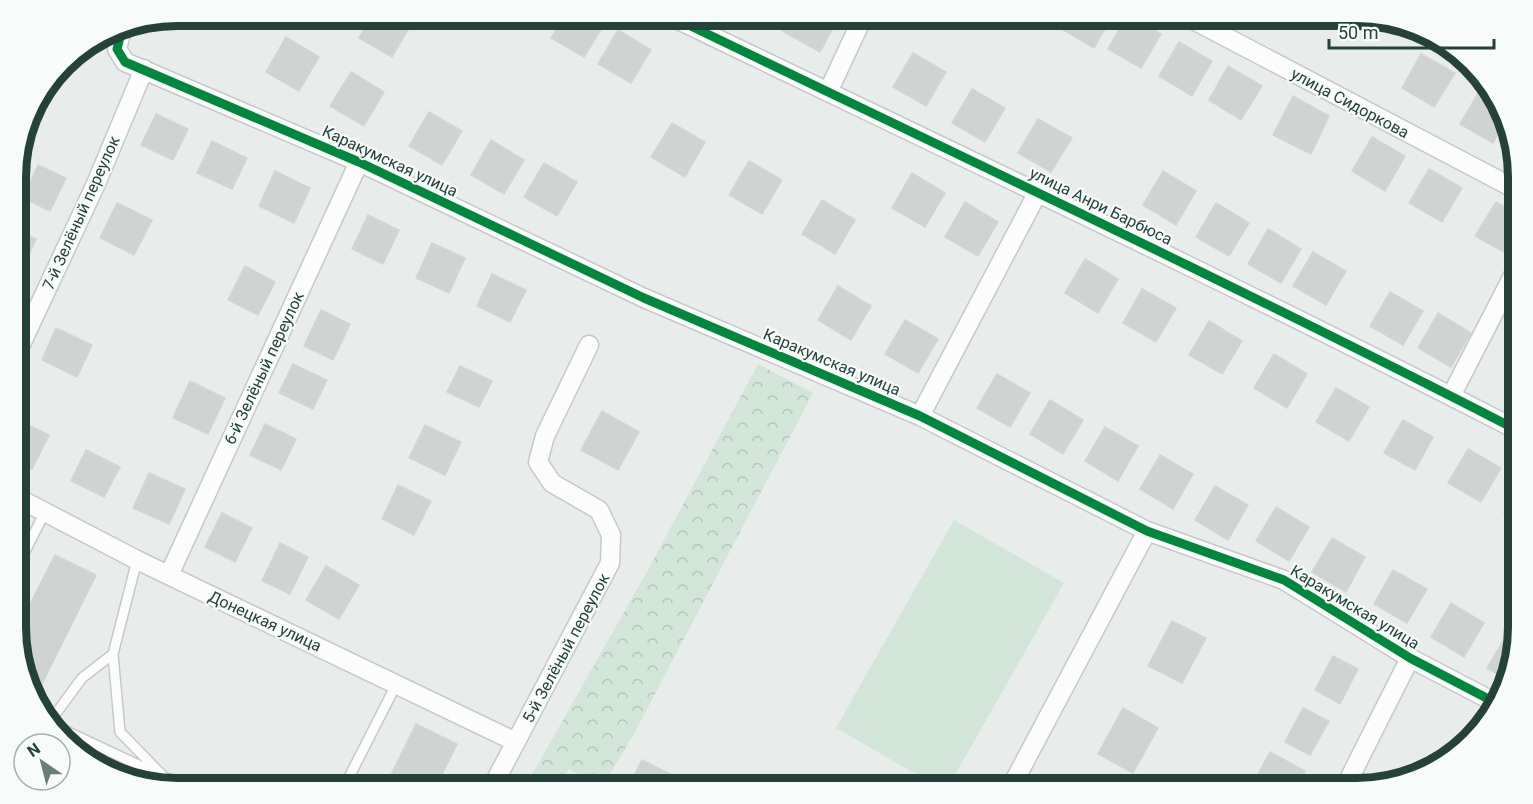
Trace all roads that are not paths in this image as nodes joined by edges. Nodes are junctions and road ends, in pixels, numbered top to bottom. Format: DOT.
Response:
graph roads {
  1 [pos="691,26"];
  2 [pos="859,26"];
  3 [pos="1205,26"];
  4 [pos="120,36"];
  5 [pos="144,69"];
  6 [pos="828,92"];
  7 [pos="359,162"];
  8 [pos="1508,185"];
  9 [pos="1038,192"];
  10 [pos="1508,285"];
  11 [pos="26,333"];
  12 [pos="589,345"];
  13 [pos="1450,396"];
  14 [pos="920,416"];
  15 [pos="1508,425"];
  16 [pos="26,502"];
  17 [pos="45,512"];
  18 [pos="1147,531"];
  19 [pos="26,549"];
  20 [pos="137,560"];
  21 [pos="168,575"];
  22 [pos="113,654"];
  23 [pos="1410,658"];
  24 [pos="396,683"];
  25 [pos="1489,699"];
  26 [pos="54,716"];
  27 [pos="70,734"];
  28 [pos="516,742"];
  29 [pos="153,776"];
  30 [pos="159,777"];
  31 [pos="348,778"];
  32 [pos="497,778"];
  33 [pos="1016,778"];
  34 [pos="1350,778"];
  1 -- 6 [label="street, улица Анри Барбюса"];
  2 -- 6 [label="street"];
  3 -- 8 [label="street, улица Сидоркова"];
  4 -- 5 [label="street, Каракумская улица"];
  5 -- 7 [label="street, Каракумская улица"];
  5 -- 11 [label="street, 7-й Зелёный переулок"];
  6 -- 9 [label="street, улица Анри Барбюса"];
  7 -- 14 [label="street, Каракумская улица"];
  7 -- 21 [label="street, 6-й Зелёный переулок"];
  9 -- 13 [label="street, улица Анри Барбюса"];
  9 -- 14 [label="street"];
  10 -- 13 [label="street"];
  12 -- 28 [label="street, 5-й Зелёный переулок"];
  13 -- 15 [label="street, улица Анри Барбюса"];
  14 -- 18 [label="street, Каракумская улица"];
  16 -- 17 [label="street, Донецкая улица"];
  17 -- 19 [label="lane"];
  17 -- 20 [label="street, Донецкая улица"];
  18 -- 23 [label="street, Каракумская улица"];
  18 -- 33 [label="street"];
  20 -- 21 [label="street, Донецкая улица"];
  20 -- 22 [label="lane"];
  21 -- 24 [label="street, Донецкая улица"];
  22 -- 26 [label="lane"];
  22 -- 30 [label="lane"];
  23 -- 25 [label="street, Каракумская улица"];
  23 -- 34 [label="street"];
  24 -- 28 [label="street, Донецкая улица"];
  24 -- 31 [label="lane"];
  27 -- 29 [label="lane"];
  28 -- 32 [label="street"];
}
